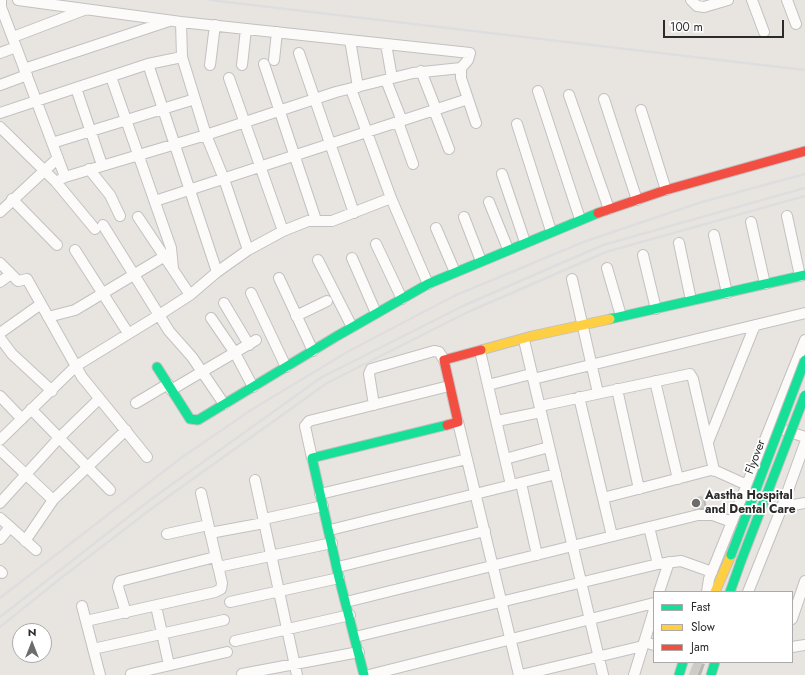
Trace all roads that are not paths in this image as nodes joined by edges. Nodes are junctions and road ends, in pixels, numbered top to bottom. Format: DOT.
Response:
graph roads {
  1 [pos="1,0"];
  2 [pos="18,0"];
  3 [pos="691,0"];
  4 [pos="727,0"];
  5 [pos="752,0"];
  6 [pos="787,0"];
  7 [pos="86,9"];
  8 [pos="2,15"];
  9 [pos="176,21"];
  10 [pos="796,24"];
  11 [pos="215,26"];
  12 [pos="246,29"];
  13 [pos="277,32"];
  14 [pos="764,32"];
  15 [pos="12,37"];
  16 [pos="350,40"];
  17 [pos="386,44"];
  18 [pos="16,47"];
  19 [pos="0,53"];
  20 [pos="299,53"];
  21 [pos="182,57"];
  22 [pos="148,64"];
  23 [pos="210,65"];
  24 [pos="242,65"];
  25 [pos="462,68"];
  26 [pos="26,72"];
  27 [pos="422,72"];
  28 [pos="111,77"];
  29 [pos="229,78"];
  30 [pos="389,79"];
  31 [pos="0,85"];
  32 [pos="76,88"];
  33 [pos="354,88"];
  34 [pos="538,91"];
  35 [pos="569,95"];
  36 [pos="195,99"];
  37 [pos="315,99"];
  38 [pos="468,99"];
  39 [pos="604,99"];
  40 [pos="36,100"];
  41 [pos="163,109"];
  42 [pos="435,110"];
  43 [pos="641,110"];
  44 [pos="279,111"];
  45 [pos="0,114"];
  46 [pos="126,120"];
  47 [pos="400,121"];
  48 [pos="244,122"];
  49 [pos="476,123"];
  50 [pos="517,124"];
  51 [pos="0,127"];
  52 [pos="91,131"];
  53 [pos="367,132"];
  54 [pos="206,135"];
  55 [pos="52,143"];
  56 [pos="174,144"];
  57 [pos="330,144"];
  58 [pos="449,150"];
  59 [pos="805,151"];
  60 [pos="138,155"];
  61 [pos="294,156"];
  62 [pos="58,158"];
  63 [pos="413,164"];
  64 [pos="102,166"];
  65 [pos="260,167"];
  66 [pos="45,169"];
  67 [pos="89,170"];
  68 [pos="502,174"];
  69 [pos="60,179"];
  70 [pos="224,179"];
  71 [pos="190,190"];
  72 [pos="666,190"];
  73 [pos="0,196"];
  74 [pos="391,198"];
  75 [pos="638,200"];
  76 [pos="10,201"];
  77 [pos="155,201"];
  78 [pos="489,202"];
  79 [pos="609,209"];
  80 [pos="0,212"];
  81 [pos="354,213"];
  82 [pos="120,216"];
  83 [pos="787,216"];
  84 [pos="138,217"];
  85 [pos="464,217"];
  86 [pos="580,219"];
  87 [pos="316,220"];
  88 [pos="751,222"];
  89 [pos="436,228"];
  90 [pos="283,231"];
  91 [pos="551,231"];
  92 [pos="714,235"];
  93 [pos="525,242"];
  94 [pos="376,244"];
  95 [pos="680,244"];
  96 [pos="57,245"];
  97 [pos="508,249"];
  98 [pos="75,250"];
  99 [pos="248,250"];
  100 [pos="643,255"];
  101 [pos="164,256"];
  102 [pos="352,258"];
  103 [pos="318,260"];
  104 [pos="481,261"];
  105 [pos="0,263"];
  106 [pos="173,268"];
  107 [pos="607,268"];
  108 [pos="217,272"];
  109 [pos="455,272"];
  110 [pos="11,274"];
  111 [pos="134,274"];
  112 [pos="802,276"];
  113 [pos="279,278"];
  114 [pos="572,279"];
  115 [pos="0,282"];
  116 [pos="428,284"];
  117 [pos="765,284"];
  118 [pos="252,292"];
  119 [pos="727,293"];
  120 [pos="104,294"];
  121 [pos="190,295"];
  122 [pos="402,299"];
  123 [pos="691,300"];
  124 [pos="327,301"];
  125 [pos="224,303"];
  126 [pos="41,304"];
  127 [pos="656,308"];
  128 [pos="376,313"];
  129 [pos="805,314"];
  130 [pos="160,315"];
  131 [pos="296,316"];
  132 [pos="620,316"];
  133 [pos="48,317"];
  134 [pos="211,318"];
  135 [pos="583,325"];
  136 [pos="755,325"];
  137 [pos="352,327"];
  138 [pos="0,333"];
  139 [pos="128,333"];
  140 [pos="0,338"];
  141 [pos="524,340"];
  142 [pos="805,340"];
  143 [pos="313,351"];
  144 [pos="480,351"];
  145 [pos="235,353"];
  146 [pos="444,360"];
  147 [pos="805,360"];
  148 [pos="76,366"];
  149 [pos="592,366"];
  150 [pos="157,367"];
  151 [pos="286,367"];
  152 [pos="202,372"];
  153 [pos="532,377"];
  154 [pos="655,381"];
  155 [pos="488,385"];
  156 [pos="449,386"];
  157 [pos="169,387"];
  158 [pos="253,387"];
  159 [pos="616,389"];
  160 [pos="52,391"];
  161 [pos="598,393"];
  162 [pos="805,395"];
  163 [pos="0,396"];
  164 [pos="579,397"];
  165 [pos="99,399"];
  166 [pos="136,403"];
  167 [pos="224,404"];
  168 [pos="374,405"];
  169 [pos="32,409"];
  170 [pos="541,409"];
  171 [pos="22,419"];
  172 [pos="497,421"];
  173 [pos="458,422"];
  174 [pos="771,425"];
  175 [pos="126,430"];
  176 [pos="805,437"];
  177 [pos="59,438"];
  178 [pos="0,440"];
  179 [pos="708,442"];
  180 [pos="805,443"];
  181 [pos="549,447"];
  182 [pos="0,450"];
  183 [pos="147,457"];
  184 [pos="312,458"];
  185 [pos="467,459"];
  186 [pos="505,459"];
  187 [pos="87,467"];
  188 [pos="714,470"];
  189 [pos="26,474"];
  190 [pos="556,474"];
  191 [pos="678,479"];
  192 [pos="255,480"];
  193 [pos="516,484"];
  194 [pos="747,485"];
  195 [pos="639,489"];
  196 [pos="110,490"];
  197 [pos="201,493"];
  198 [pos="320,494"];
  199 [pos="476,494"];
  200 [pos="603,498"];
  201 [pos="53,500"];
  202 [pos="0,503"];
  203 [pos="805,503"];
  204 [pos="323,506"];
  205 [pos="782,507"];
  206 [pos="0,518"];
  207 [pos="264,521"];
  208 [pos="732,522"];
  209 [pos="10,527"];
  210 [pos="649,527"];
  211 [pos="209,529"];
  212 [pos="330,530"];
  213 [pos="485,531"];
  214 [pos="167,534"];
  215 [pos="612,536"];
  216 [pos="0,539"];
  217 [pos="25,540"];
  218 [pos="332,543"];
  219 [pos="573,546"];
  220 [pos="36,550"];
  221 [pos="537,555"];
  222 [pos="271,556"];
  223 [pos="216,562"];
  224 [pos="669,562"];
  225 [pos="658,564"];
  226 [pos="338,567"];
  227 [pos="494,567"];
  228 [pos="712,572"];
  229 [pos="339,578"];
  230 [pos="805,580"];
  231 [pos="582,583"];
  232 [pos="659,591"];
  233 [pos="707,591"];
  234 [pos="716,591"];
  235 [pos="731,591"];
  236 [pos="748,591"];
  237 [pos="279,593"];
  238 [pos="230,602"];
  239 [pos="346,602"];
  240 [pos="500,602"];
  241 [pos="653,603"];
  242 [pos="82,606"];
  243 [pos="156,606"];
  244 [pos="126,613"];
  245 [pos="350,615"];
  246 [pos="653,615"];
  247 [pos="793,616"];
  248 [pos="590,619"];
  249 [pos="224,620"];
  250 [pos="86,621"];
  251 [pos="287,629"];
  252 [pos="162,634"];
  253 [pos="355,638"];
  254 [pos="509,639"];
  255 [pos="235,641"];
  256 [pos="647,644"];
  257 [pos="805,644"];
  258 [pos="793,647"];
  259 [pos="93,649"];
  260 [pos="228,652"];
  261 [pos="358,652"];
  262 [pos="599,657"];
  263 [pos="683,663"];
  264 [pos="715,663"];
  265 [pos="169,665"];
  266 [pos="296,670"];
  267 [pos="131,674"];
  268 [pos="242,674"];
  269 [pos="100,675"];
  270 [pos="364,675"];
  271 [pos="369,675"];
  272 [pos="520,675"];
  273 [pos="603,675"];
  274 [pos="634,675"];
  275 [pos="679,675"];
  276 [pos="711,675"];
  1 -- 8 [label="street"];
  2 -- 7 [label="street"];
  3 -- 4 [label="street"];
  5 -- 14 [label="street"];
  6 -- 10 [label="street"];
  7 -- 9 [label="street"];
  7 -- 15 [label="street"];
  8 -- 15 [label="street"];
  9 -- 11 [label="street"];
  9 -- 21 [label="street"];
  9 -- 26 [label="street"];
  11 -- 12 [label="street"];
  11 -- 23 [label="street"];
  12 -- 13 [label="street"];
  12 -- 24 [label="street"];
  13 -- 16 [label="street"];
  13 -- 44 [label="street"];
  15 -- 18 [label="street"];
  16 -- 17 [label="street"];
  16 -- 33 [label="street"];
  17 -- 25 [label="street"];
  17 -- 30 [label="street"];
  18 -- 19 [label="street"];
  18 -- 26 [label="street"];
  20 -- 37 [label="street"];
  21 -- 22 [label="street"];
  21 -- 36 [label="street"];
  22 -- 28 [label="street"];
  22 -- 41 [label="street"];
  25 -- 27 [label="street"];
  25 -- 38 [label="street"];
  26 -- 31 [label="street"];
  26 -- 40 [label="street"];
  27 -- 30 [label="street"];
  27 -- 42 [label="street"];
  28 -- 32 [label="street"];
  28 -- 46 [label="street"];
  29 -- 48 [label="street"];
  30 -- 33 [label="street"];
  30 -- 47 [label="street"];
  32 -- 40 [label="street"];
  32 -- 52 [label="street"];
  33 -- 37 [label="street"];
  33 -- 53 [label="street"];
  34 -- 86 [label="street"];
  35 -- 79 [label="street"];
  36 -- 41 [label="street"];
  36 -- 54 [label="street"];
  37 -- 44 [label="street"];
  37 -- 57 [label="street"];
  38 -- 42 [label="street"];
  38 -- 49 [label="street"];
  39 -- 75 [label="street"];
  40 -- 45 [label="street"];
  40 -- 55 [label="street"];
  41 -- 46 [label="street"];
  41 -- 56 [label="street"];
  42 -- 47 [label="street"];
  42 -- 58 [label="street"];
  43 -- 72 [label="street"];
  44 -- 48 [label="street"];
  44 -- 61 [label="street"];
  46 -- 52 [label="street"];
  46 -- 60 [label="street"];
  47 -- 53 [label="street"];
  47 -- 63 [label="street"];
  48 -- 54 [label="street"];
  48 -- 65 [label="street"];
  50 -- 91 [label="street"];
  51 -- 66 [label="street"];
  52 -- 55 [label="street"];
  52 -- 64 [label="street"];
  53 -- 57 [label="street"];
  53 -- 74 [label="street"];
  54 -- 56 [label="street"];
  54 -- 70 [label="street"];
  55 -- 62 [label="street"];
  56 -- 60 [label="street"];
  56 -- 71 [label="street"];
  57 -- 61 [label="street"];
  57 -- 81 [label="street"];
  59 -- 72 [label="street"];
  60 -- 64 [label="street"];
  60 -- 77 [label="street"];
  61 -- 65 [label="street"];
  61 -- 87 [label="street"];
  62 -- 66 [label="street"];
  62 -- 69 [label="street"];
  64 -- 67 [label="street"];
  65 -- 70 [label="street"];
  65 -- 90 [label="street"];
  66 -- 69 [label="street"];
  66 -- 76 [label="street"];
  67 -- 69 [label="street"];
  67 -- 82 [label="street"];
  68 -- 93 [label="street"];
  69 -- 111 [label="street"];
  70 -- 71 [label="street"];
  70 -- 99 [label="street"];
  71 -- 77 [label="street"];
  71 -- 108 [label="street"];
  72 -- 75 [label="street"];
  73 -- 76 [label="street"];
  74 -- 81 [label="street"];
  74 -- 116 [label="street"];
  75 -- 79 [label="street"];
  76 -- 80 [label="street"];
  76 -- 96 [label="street"];
  77 -- 106 [label="street"];
  78 -- 97 [label="street"];
  79 -- 86 [label="street"];
  81 -- 87 [label="street"];
  83 -- 112 [label="street"];
  84 -- 101 [label="street"];
  85 -- 104 [label="street"];
  86 -- 91 [label="street"];
  87 -- 90 [label="street"];
  88 -- 117 [label="street"];
  89 -- 109 [label="street"];
  90 -- 99 [label="street"];
  91 -- 93 [label="street"];
  92 -- 119 [label="street"];
  93 -- 97 [label="street"];
  94 -- 122 [label="street"];
  95 -- 123 [label="street"];
  97 -- 104 [label="street"];
  98 -- 120 [label="street"];
  99 -- 108 [label="street"];
  100 -- 127 [label="street"];
  101 -- 106 [label="street"];
  101 -- 111 [label="street"];
  102 -- 128 [label="street"];
  103 -- 137 [label="street"];
  104 -- 109 [label="street"];
  105 -- 110 [label="street"];
  106 -- 121 [label="street"];
  107 -- 132 [label="street"];
  108 -- 121 [label="street"];
  109 -- 116 [label="street"];
  110 -- 115 [label="street"];
  110 -- 126 [label="street"];
  111 -- 120 [label="street"];
  111 -- 130 [label="street"];
  112 -- 117 [label="street"];
  113 -- 131 [label="street"];
  114 -- 135 [label="street"];
  116 -- 122 [label="street"];
  117 -- 119 [label="street"];
  118 -- 151 [label="street"];
  119 -- 123 [label="street"];
  120 -- 133 [label="street"];
  120 -- 139 [label="street"];
  121 -- 130 [label="street"];
  122 -- 128 [label="street"];
  123 -- 127 [label="street"];
  124 -- 131 [label="street"];
  125 -- 145 [label="street"];
  126 -- 133 [label="street"];
  126 -- 138 [label="street"];
  127 -- 132 [label="street"];
  128 -- 137 [label="street"];
  129 -- 136 [label="street"];
  130 -- 139 [label="street"];
  130 -- 152 [label="street"];
  131 -- 143 [label="street"];
  132 -- 135 [label="street"];
  133 -- 148 [label="street"];
  134 -- 145 [label="street"];
  135 -- 141 [label="street"];
  135 -- 149 [label="street"];
  136 -- 149 [label="street"];
  136 -- 179 [label="street"];
  137 -- 143 [label="street"];
  139 -- 148 [label="street"];
  140 -- 160 [label="street"];
  141 -- 144 [label="street"];
  141 -- 153 [label="street"];
  142 -- 174 [label="street"];
  143 -- 151 [label="street"];
  144 -- 146 [label="street"];
  144 -- 155 [label="street"];
  145 -- 152 [label="street"];
  145 -- 158 [label="street"];
  146 -- 156 [label="street"];
  146 -- 168 [label="street"];
  147 -- 234 [label="street, Flyover, bridge"];
  148 -- 160 [label="street"];
  148 -- 165 [label="street"];
  149 -- 153 [label="street"];
  149 -- 161 [label="street"];
  150 -- 157 [label="street"];
  151 -- 158 [label="street"];
  152 -- 157 [label="street"];
  152 -- 167 [label="street"];
  153 -- 155 [label="street"];
  153 -- 170 [label="street"];
  154 -- 159 [label="street"];
  154 -- 179 [label="street"];
  154 -- 191 [label="street"];
  155 -- 172 [label="street"];
  156 -- 168 [label="street"];
  156 -- 173 [label="street"];
  157 -- 166 [label="street"];
  157 -- 167 [label="street"];
  158 -- 167 [label="street"];
  159 -- 161 [label="street"];
  159 -- 195 [label="street"];
  160 -- 169 [label="street"];
  161 -- 164 [label="street"];
  162 -- 235 [label="street, Flyover, bridge"];
  163 -- 171 [label="street"];
  164 -- 170 [label="street"];
  164 -- 200 [label="street"];
  165 -- 175 [label="street"];
  165 -- 177 [label="street"];
  168 -- 184 [label="street"];
  169 -- 171 [label="street"];
  169 -- 177 [label="street"];
  170 -- 172 [label="street"];
  170 -- 181 [label="street"];
  171 -- 178 [label="street"];
  172 -- 186 [label="street"];
  173 -- 184 [label="street"];
  173 -- 185 [label="street"];
  174 -- 176 [label="street"];
  174 -- 194 [label="street"];
  175 -- 183 [label="street"];
  175 -- 187 [label="street"];
  177 -- 187 [label="street"];
  177 -- 189 [label="street"];
  179 -- 188 [label="street"];
  180 -- 205 [label="street"];
  181 -- 186 [label="street"];
  181 -- 190 [label="street"];
  182 -- 189 [label="street"];
  184 -- 198 [label="street"];
  185 -- 198 [label="street"];
  185 -- 199 [label="street"];
  186 -- 193 [label="street"];
  187 -- 196 [label="street"];
  187 -- 201 [label="street"];
  188 -- 191 [label="street"];
  188 -- 194 [label="street"];
  189 -- 201 [label="street"];
  189 -- 202 [label="street"];
  190 -- 193 [label="street"];
  190 -- 219 [label="street"];
  191 -- 195 [label="street"];
  192 -- 207 [label="street"];
  193 -- 199 [label="street"];
  193 -- 221 [label="street"];
  194 -- 208 [label="street"];
  195 -- 200 [label="street"];
  197 -- 211 [label="street"];
  198 -- 204 [label="street"];
  199 -- 212 [label="street"];
  199 -- 213 [label="street"];
  200 -- 215 [label="street"];
  201 -- 217 [label="street"];
  203 -- 205 [label="street"];
  204 -- 207 [label="street"];
  204 -- 212 [label="street"];
  205 -- 236 [label="street"];
  206 -- 209 [label="street"];
  207 -- 211 [label="street"];
  207 -- 222 [label="street"];
  208 -- 210 [label="street"];
  208 -- 228 [label="street"];
  209 -- 216 [label="street"];
  209 -- 217 [label="street"];
  210 -- 215 [label="street"];
  210 -- 225 [label="street"];
  211 -- 214 [label="street"];
  211 -- 223 [label="street"];
  212 -- 218 [label="street"];
  213 -- 226 [label="street"];
  213 -- 227 [label="street"];
  215 -- 219 [label="street"];
  217 -- 220 [label="street"];
  218 -- 222 [label="street"];
  218 -- 226 [label="street"];
  219 -- 221 [label="street"];
  219 -- 231 [label="street"];
  221 -- 227 [label="street"];
  222 -- 223 [label="street"];
  222 -- 237 [label="street"];
  223 -- 243 [label="street"];
  223 -- 244 [label="street"];
  224 -- 225 [label="street"];
  224 -- 228 [label="street"];
  224 -- 232 [label="street"];
  225 -- 231 [label="street"];
  226 -- 229 [label="street"];
  227 -- 239 [label="street"];
  227 -- 240 [label="street"];
  228 -- 233 [label="street"];
  229 -- 237 [label="street"];
  229 -- 239 [label="street"];
  230 -- 247 [label="street"];
  231 -- 240 [label="street"];
  231 -- 248 [label="street"];
  237 -- 238 [label="street"];
  237 -- 251 [label="street"];
  239 -- 245 [label="street"];
  240 -- 253 [label="street"];
  240 -- 254 [label="street"];
  241 -- 248 [label="street"];
  242 -- 250 [label="street"];
  243 -- 244 [label="street"];
  243 -- 252 [label="street"];
  244 -- 250 [label="street"];
  245 -- 251 [label="street"];
  245 -- 253 [label="street"];
  246 -- 256 [label="street"];
  248 -- 254 [label="street"];
  248 -- 262 [label="street"];
  249 -- 252 [label="street"];
  250 -- 259 [label="street"];
  251 -- 255 [label="street"];
  251 -- 266 [label="street"];
  252 -- 259 [label="street"];
  252 -- 265 [label="street"];
  253 -- 261 [label="street"];
  254 -- 271 [label="street"];
  254 -- 272 [label="street"];
  256 -- 262 [label="street"];
  256 -- 274 [label="street"];
  257 -- 258 [label="street"];
  259 -- 269 [label="street"];
  260 -- 265 [label="street"];
  261 -- 266 [label="street"];
  261 -- 270 [label="street"];
  262 -- 272 [label="street"];
  262 -- 273 [label="street"];
  263 -- 275 [label="street"];
  264 -- 276 [label="street"];
  265 -- 267 [label="street"];
  266 -- 268 [label="street"];
}
